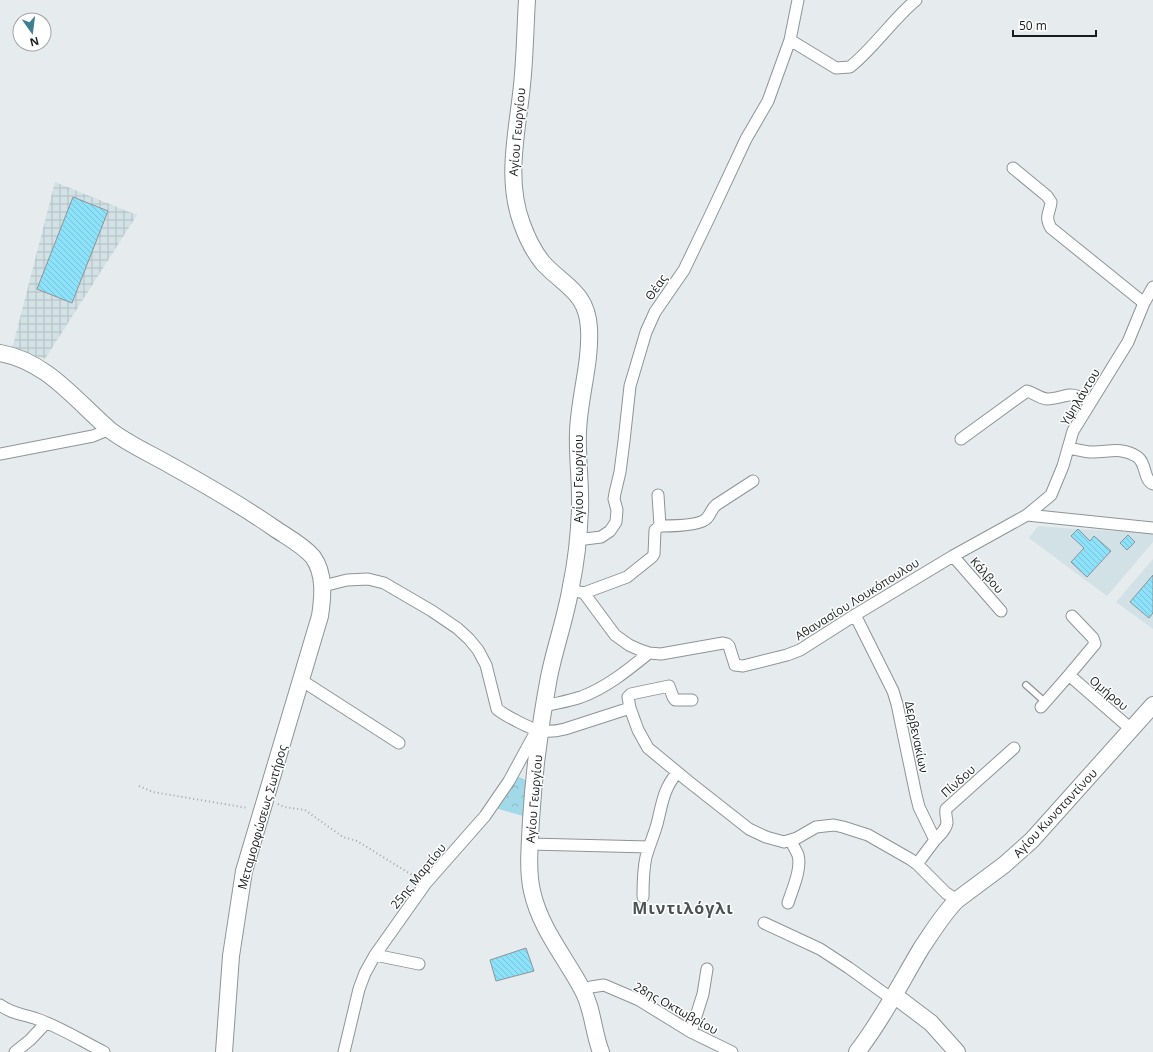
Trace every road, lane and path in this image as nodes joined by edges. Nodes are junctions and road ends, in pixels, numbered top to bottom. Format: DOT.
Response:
graph roads {
  1 [pos="527,0"];
  2 [pos="798,0"];
  3 [pos="916,0"];
  4 [pos="790,40"];
  5 [pos="1013,168"];
  6 [pos="1153,287"];
  7 [pos="1144,303"];
  8 [pos="0,353"];
  9 [pos="1090,402"];
  10 [pos="110,430"];
  11 [pos="961,439"];
  12 [pos="1068,448"];
  13 [pos="0,455"];
  14 [pos="753,480"];
  15 [pos="1153,484"];
  16 [pos="658,495"];
  17 [pos="1027,515"];
  18 [pos="660,526"];
  19 [pos="1153,528"];
  20 [pos="577,540"];
  21 [pos="953,556"];
  22 [pos="322,586"];
  23 [pos="578,591"];
  24 [pos="1001,611"];
  25 [pos="855,615"];
  26 [pos="1072,616"];
  27 [pos="649,653"];
  28 [pos="1069,675"];
  29 [pos="301,680"];
  30 [pos="1026,685"];
  31 [pos="692,700"];
  32 [pos="1043,705"];
  33 [pos="1153,705"];
  34 [pos="545,706"];
  35 [pos="630,708"];
  36 [pos="1132,730"];
  37 [pos="540,732"];
  38 [pos="399,743"];
  39 [pos="1014,748"];
  40 [pos="677,773"];
  41 [pos="139,786"];
  42 [pos="263,805"];
  43 [pos="791,840"];
  44 [pos="935,840"];
  45 [pos="530,844"];
  46 [pos="650,847"];
  47 [pos="917,864"];
  48 [pos="426,884"];
  49 [pos="643,897"];
  50 [pos="957,900"];
  51 [pos="788,903"];
  52 [pos="764,923"];
  53 [pos="375,956"];
  54 [pos="419,964"];
  55 [pos="707,969"];
  56 [pos="583,990"];
  57 [pos="893,997"];
  58 [pos="0,1004"];
  59 [pos="46,1023"];
  60 [pos="691,1032"];
  61 [pos="15,1052"];
  62 [pos="104,1052"];
  63 [pos="224,1052"];
  64 [pos="344,1052"];
  65 [pos="601,1052"];
  66 [pos="732,1052"];
  67 [pos="857,1052"];
  68 [pos="957,1052"];
  1 -- 20 [label="street, Αγίου Γεωργίου"];
  2 -- 4 [label="street, Θέας"];
  3 -- 4 [label="street"];
  4 -- 20 [label="street, Θέας"];
  5 -- 7 [label="street"];
  6 -- 7 [label="street, Υψηλάντου"];
  7 -- 9 [label="street, Υψηλάντου"];
  8 -- 10 [label="street, Μεταμορφώσεως Σωτήρος"];
  9 -- 11 [label="street"];
  9 -- 12 [label="street, Υψηλάντου"];
  10 -- 13 [label="street"];
  10 -- 22 [label="street, Μεταμορφώσεως Σωτήρος"];
  12 -- 15 [label="street"];
  12 -- 17 [label="street, Υψηλάντου"];
  14 -- 18 [label="street"];
  16 -- 18 [label="street"];
  17 -- 19 [label="street"];
  17 -- 21 [label="street, Αθανασίου Λουκόπουλου"];
  18 -- 23 [label="street"];
  20 -- 23 [label="street, Αγίου Γεωργίου"];
  21 -- 24 [label="street, Κάλβου"];
  21 -- 25 [label="street, Αθανασίου Λουκόπουλου"];
  22 -- 29 [label="street, Μεταμορφώσεως Σωτήρος"];
  22 -- 37 [label="street"];
  23 -- 27 [label="street"];
  23 -- 34 [label="street, Αγίου Γεωργίου"];
  25 -- 27 [label="street, Αθανασίου Λουκόπουλου"];
  25 -- 44 [label="street, Δερβενακίων"];
  26 -- 28 [label="street"];
  27 -- 34 [label="street"];
  28 -- 32 [label="street"];
  28 -- 36 [label="street, Ομήρου"];
  29 -- 38 [label="street"];
  29 -- 42 [label="street, Μεταμορφώσεως Σωτήρος"];
  30 -- 32 [label="lane"];
  31 -- 35 [label="street"];
  33 -- 36 [label="street, Αγίου Κωνσταντίνου"];
  34 -- 37 [label="street, Αγίου Γεωργίου"];
  35 -- 37 [label="street"];
  35 -- 40 [label="street"];
  36 -- 50 [label="street, Αγίου Κωνσταντίνου"];
  37 -- 45 [label="street, Αγίου Γεωργίου"];
  37 -- 48 [label="street, 25ης Μαρτίου"];
  39 -- 44 [label="street, Πίνδου"];
  40 -- 43 [label="street"];
  40 -- 46 [label="street"];
  41 -- 42 [label="path"];
  42 -- 48 [label="path"];
  42 -- 63 [label="street, Μεταμορφώσεως Σωτήρος"];
  43 -- 47 [label="street"];
  43 -- 51 [label="street"];
  44 -- 47 [label="street"];
  45 -- 46 [label="street"];
  45 -- 56 [label="street, Αγίου Γεωργίου"];
  46 -- 49 [label="street"];
  47 -- 50 [label="street"];
  48 -- 53 [label="street, 25ης Μαρτίου"];
  50 -- 57 [label="street, Αγίου Κωνσταντίνου"];
  52 -- 57 [label="street"];
  53 -- 54 [label="street"];
  53 -- 64 [label="street, 25ης Μαρτίου"];
  55 -- 60 [label="street"];
  56 -- 60 [label="street, 28ης Οκτωβρίου"];
  56 -- 65 [label="street, Αγίου Γεωργίου"];
  57 -- 67 [label="street, Αγίου Κωνσταντίνου"];
  57 -- 68 [label="street"];
  58 -- 59 [label="street"];
  59 -- 61 [label="street"];
  59 -- 62 [label="street"];
  60 -- 66 [label="street, 28ης Οκτωβρίου"];
}
